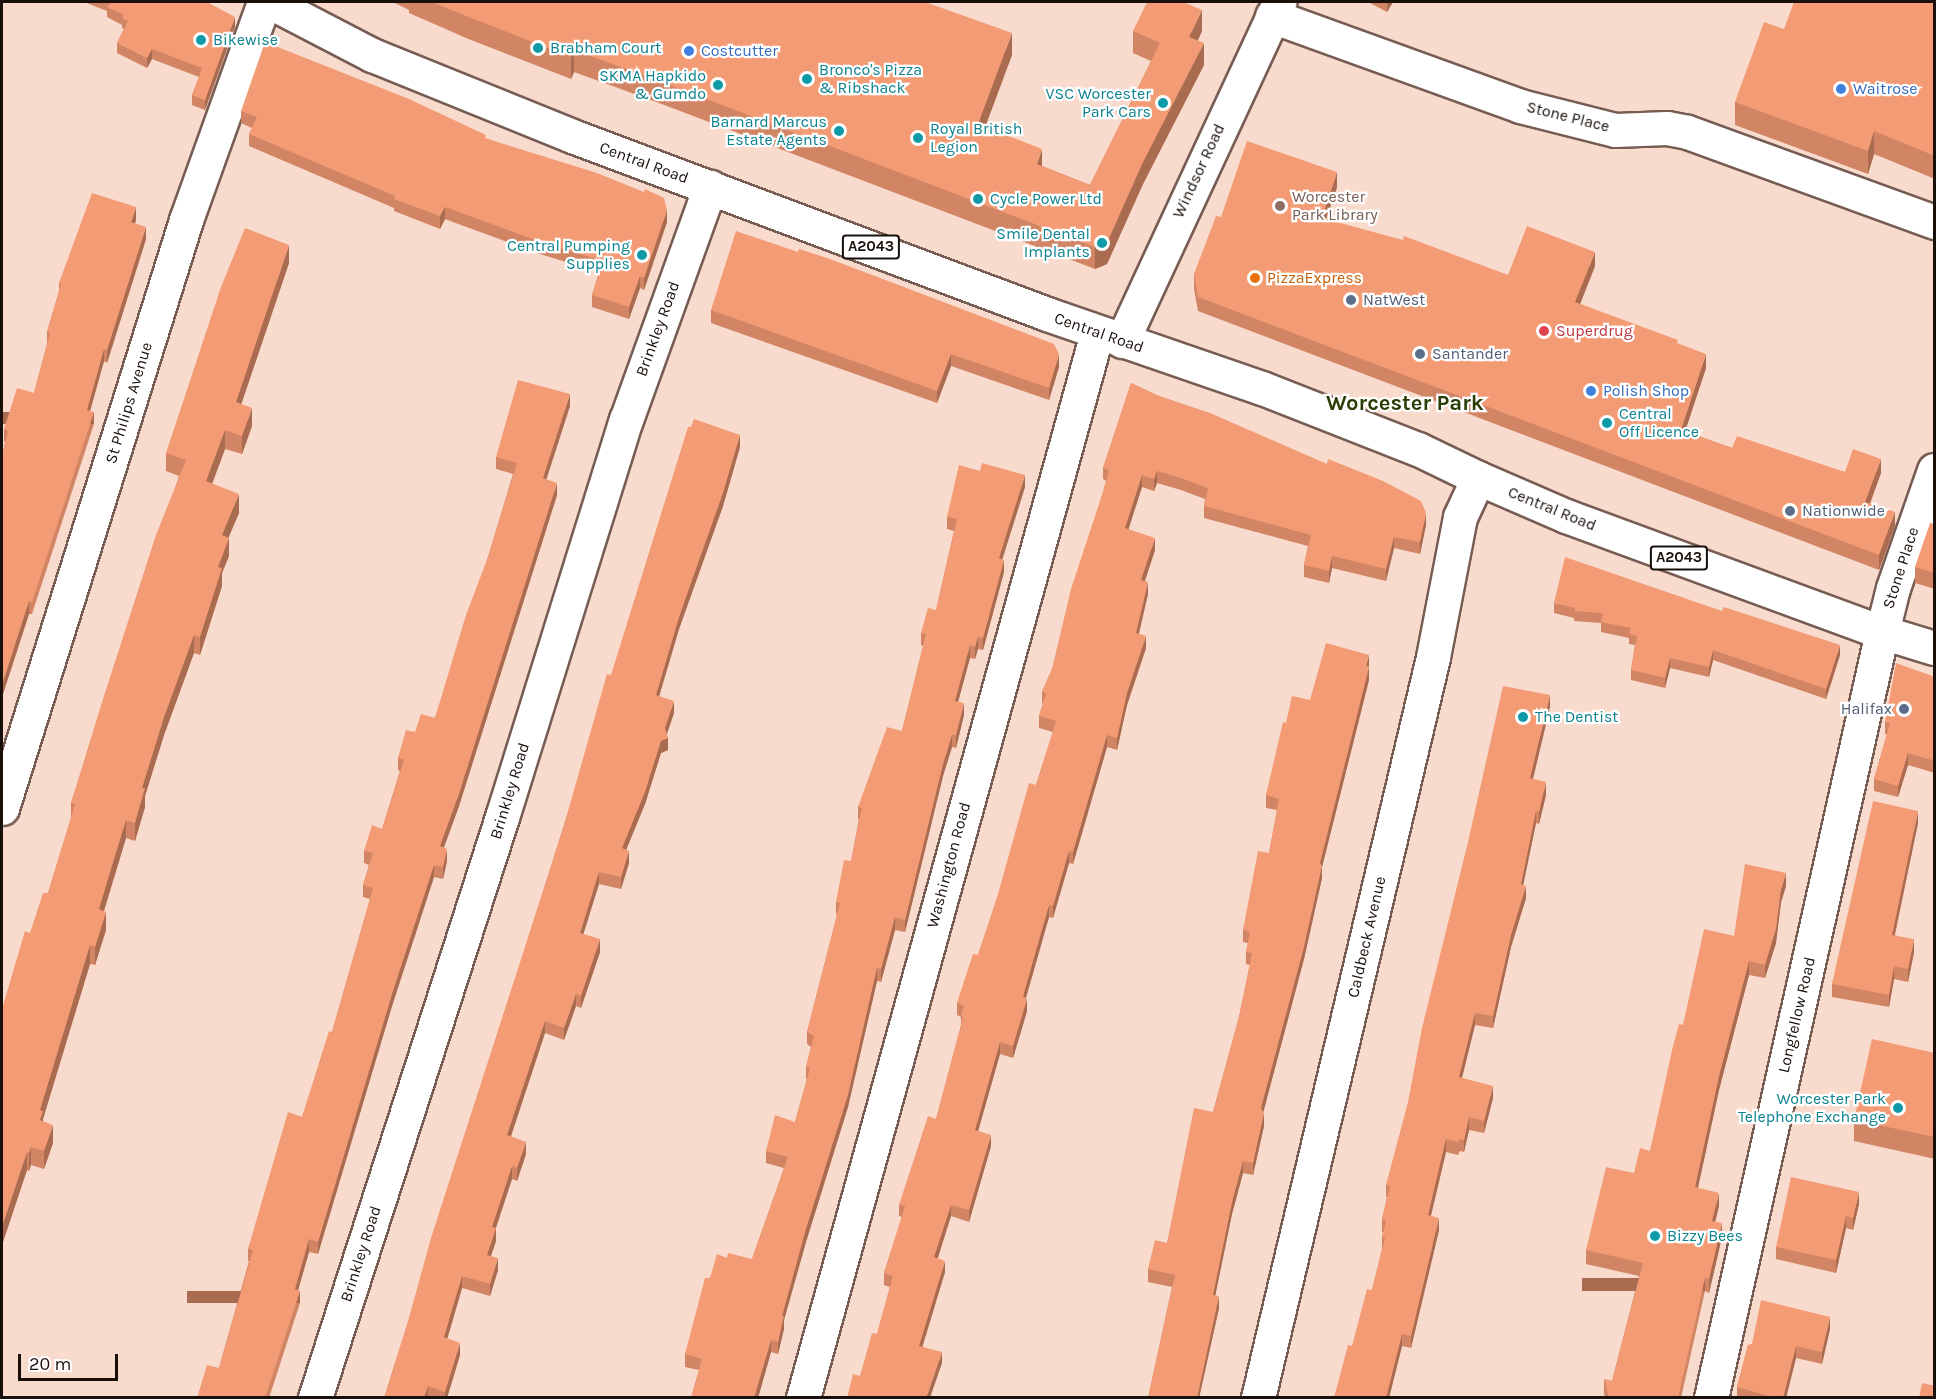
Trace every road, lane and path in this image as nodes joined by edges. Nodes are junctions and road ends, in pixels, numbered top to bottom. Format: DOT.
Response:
graph roads {
  1 [pos="264,2"];
  2 [pos="270,2"];
  3 [pos="1275,9"];
  4 [pos="710,187"];
  5 [pos="1935,222"];
  6 [pos="1110,337"];
  7 [pos="1935,470"];
  8 [pos="1478,478"];
  9 [pos="1882,632"];
  10 [pos="1935,648"];
  11 [pos="2,808"];
  12 [pos="315,1398"];
  13 [pos="803,1398"];
  14 [pos="1258,1398"];
  15 [pos="1711,1398"];
  1 -- 11 [label="street, St Philips Avenue"];
  2 -- 4 [label="street, Central Road / A2043"];
  3 -- 5 [label="street, Stone Place"];
  3 -- 6 [label="street, Windsor Road"];
  4 -- 6 [label="street, Central Road / A2043"];
  4 -- 12 [label="street, Brinkley Road"];
  6 -- 8 [label="street, Central Road / A2043"];
  6 -- 13 [label="street, Washington Road"];
  7 -- 9 [label="street, Stone Place"];
  8 -- 9 [label="street, Central Road / A2043"];
  8 -- 14 [label="street, Caldbeck Avenue"];
  9 -- 10 [label="street, Central Road / A2043"];
  9 -- 15 [label="street, Longfellow Road"];
}
